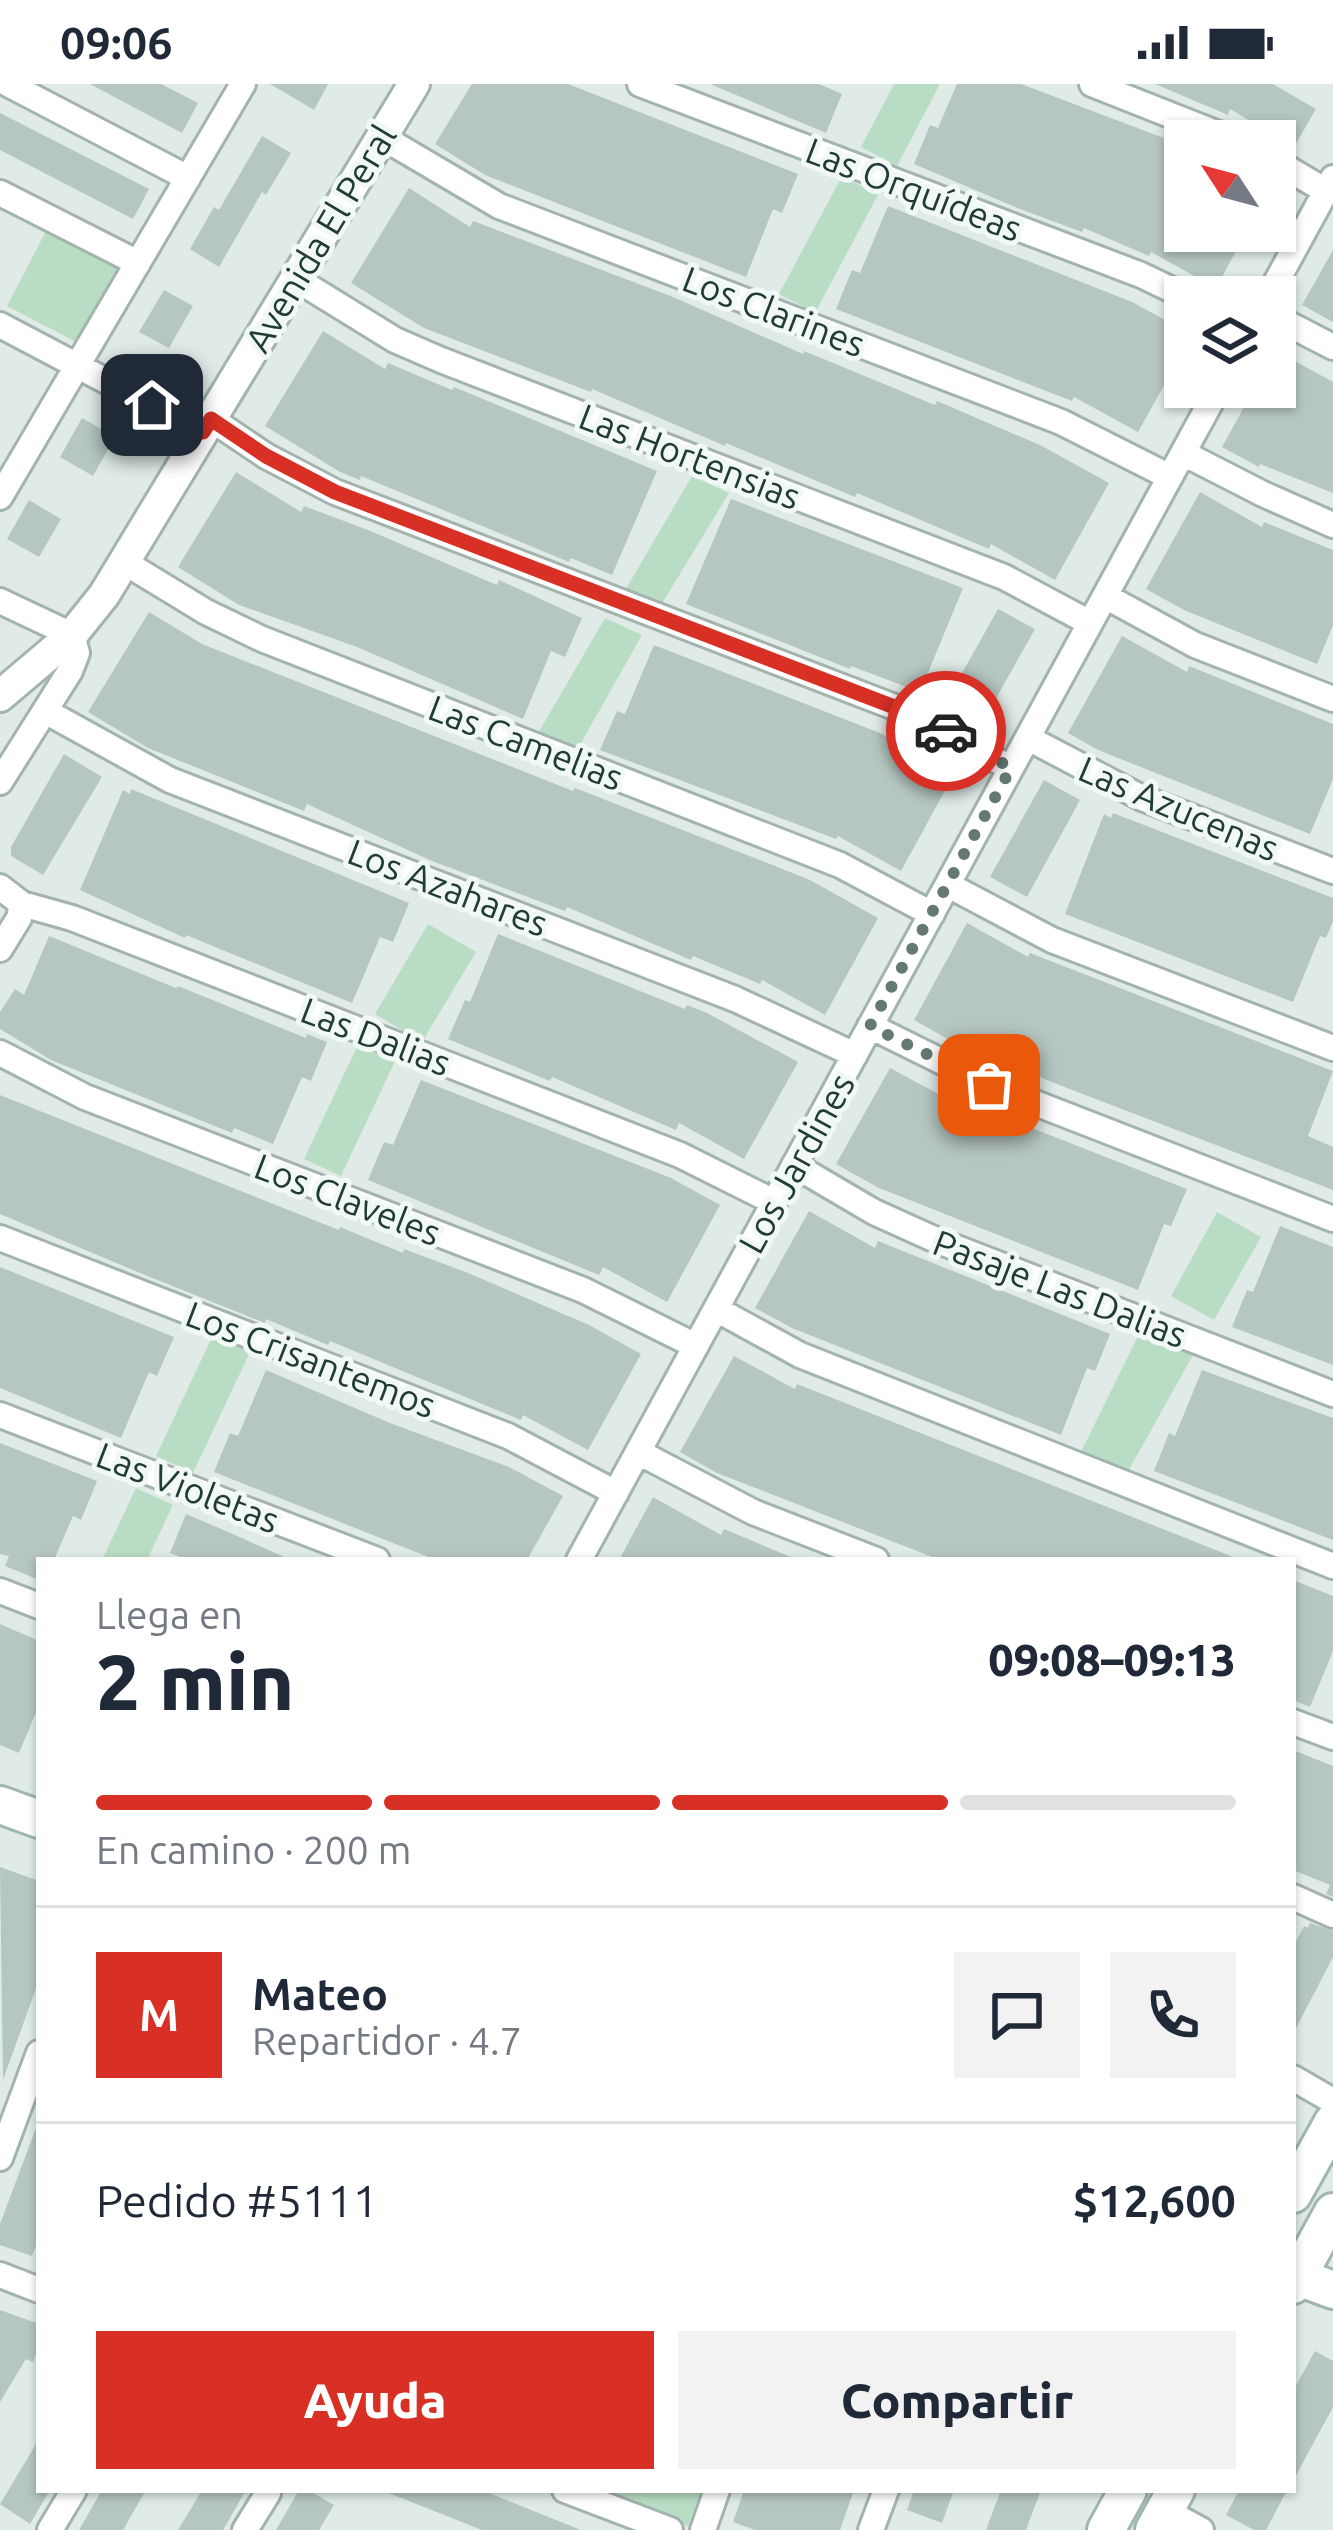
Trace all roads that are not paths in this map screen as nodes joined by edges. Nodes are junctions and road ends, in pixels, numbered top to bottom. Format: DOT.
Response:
graph roads {
  1 [pos="8,84"];
  2 [pos="414,84"];
  3 [pos="640,84"];
  4 [pos="1092,84"];
  5 [pos="239,86"];
  6 [pos="1183,120"];
  7 [pos="382,136"];
  8 [pos="1296,170"];
  9 [pos="188,178"];
  10 [pos="1330,184"];
  11 [pos="0,193"];
  12 [pos="138,263"];
  13 [pos="1280,276"];
  14 [pos="296,279"];
  15 [pos="1164,286"];
  16 [pos="0,325"];
  17 [pos="1296,328"];
  18 [pos="1333,347"];
  19 [pos="77,366"];
  20 [pos="1208,408"];
  21 [pos="207,426"];
  22 [pos="1183,453"];
  23 [pos="1170,477"];
  24 [pos="0,497"];
  25 [pos="1333,525"];
  26 [pos="124,562"];
  27 [pos="1105,596"];
  28 [pos="0,601"];
  29 [pos="1090,623"];
  30 [pos="72,635"];
  31 [pos="0,696"];
  32 [pos="1333,699"];
  33 [pos="45,711"];
  34 [pos="1028,738"];
  35 [pos="1011,768"];
  36 [pos="0,782"];
  37 [pos="1333,871"];
  38 [pos="948,885"];
  39 [pos="0,887"];
  40 [pos="22,904"];
  41 [pos="932,914"];
  42 [pos="0,950"];
  43 [pos="870,1026"];
  44 [pos="1333,1048"];
  45 [pos="0,1053"];
  46 [pos="855,1055"];
  47 [pos="794,1166"];
  48 [pos="764,1196"];
  49 [pos="1333,1219"];
  50 [pos="0,1238"];
  51 [pos="716,1310"];
  52 [pos="696,1346"];
  53 [pos="1333,1394"];
  54 [pos="0,1414"];
  55 [pos="638,1452"];
  56 [pos="616,1493"];
  57 [pos="369,1557"];
  58 [pos="581,1557"];
  59 [pos="869,1557"];
  60 [pos="1333,1566"];
  61 [pos="0,1592"];
  62 [pos="36,1605"];
  63 [pos="1296,1723"];
  64 [pos="1333,1737"];
  65 [pos="0,1804"];
  66 [pos="36,1818"];
  67 [pos="1296,1899"];
  68 [pos="1333,1915"];
  69 [pos="36,2061"];
  70 [pos="1296,2080"];
  71 [pos="1333,2101"];
  72 [pos="1333,2122"];
  73 [pos="0,2158"];
  74 [pos="1296,2189"];
  75 [pos="1333,2212"];
  76 [pos="0,2275"];
  77 [pos="1296,2277"];
  78 [pos="1296,2279"];
  79 [pos="36,2289"];
  80 [pos="1333,2290"];
  81 [pos="72,2493"];
  82 [pos="268,2493"];
  83 [pos="573,2493"];
  84 [pos="717,2493"];
  85 [pos="885,2493"];
  86 [pos="1126,2493"];
  87 [pos="1165,2510"];
  88 [pos="50,2530"];
  89 [pos="245,2530"];
  90 [pos="670,2530"];
  91 [pos="703,2530"];
  92 [pos="871,2530"];
  93 [pos="1106,2530"];
  94 [pos="1201,2530"];
  1 -- 9 [label="street"];
  2 -- 7 [label="street, Avenida El Peral"];
  3 -- 15 [label="street, Las Orquídeas"];
  4 -- 6 [label="street"];
  5 -- 9 [label="street"];
  7 -- 14 [label="street, Avenida El Peral"];
  7 -- 23 [label="street, Los Clarines"];
  8 -- 10 [label="street"];
  9 -- 12 [label="street"];
  10 -- 13 [label="street"];
  11 -- 12 [label="street"];
  12 -- 19 [label="street"];
  14 -- 21 [label="street, Avenida El Peral"];
  14 -- 29 [label="street, Las Hortensias"];
  16 -- 19 [label="street"];
  17 -- 18 [label="street"];
  19 -- 21 [label="street"];
  19 -- 24 [label="street"];
  20 -- 22 [label="street, Los Jardines"];
  21 -- 26 [label="street, Avenida El Peral"];
  21 -- 35 [label="street"];
  22 -- 23 [label="street, Los Jardines"];
  22 -- 25 [label="street"];
  23 -- 27 [label="street, Los Jardines"];
  26 -- 30 [label="street, Avenida El Peral"];
  26 -- 41 [label="street, Las Camelias"];
  27 -- 29 [label="street, Los Jardines"];
  27 -- 32 [label="street"];
  28 -- 30 [label="street"];
  29 -- 34 [label="street, Los Jardines"];
  30 -- 31 [label="street, Avenida El Peral"];
  30 -- 33 [label="street, Avenida El Peral"];
  33 -- 36 [label="street, Avenida El Peral"];
  33 -- 46 [label="street, Los Azahares"];
  34 -- 35 [label="street, Los Jardines"];
  34 -- 37 [label="street, Las Azucenas"];
  35 -- 38 [label="street, Los Jardines"];
  38 -- 41 [label="street, Los Jardines"];
  38 -- 44 [label="street"];
  39 -- 40 [label="street, Las Dalias"];
  40 -- 42 [label="street"];
  40 -- 48 [label="street, Las Dalias"];
  41 -- 43 [label="street, Los Jardines"];
  43 -- 46 [label="street, Los Jardines"];
  43 -- 49 [label="street"];
  45 -- 52 [label="street, Los Claveles"];
  46 -- 47 [label="street, Los Jardines"];
  47 -- 48 [label="street, Los Jardines"];
  47 -- 53 [label="street, Pasaje Las Dalias"];
  48 -- 51 [label="street, Los Jardines"];
  50 -- 56 [label="street, Los Crisantemos"];
  51 -- 52 [label="street, Los Jardines"];
  51 -- 60 [label="street"];
  52 -- 55 [label="street, Los Jardines"];
  54 -- 57 [label="street, Las Violetas"];
  55 -- 56 [label="street, Los Jardines"];
  55 -- 59 [label="street"];
  56 -- 58 [label="street, Los Jardines"];
  61 -- 62 [label="street"];
  63 -- 64 [label="street"];
  65 -- 66 [label="main road"];
  67 -- 68 [label="street"];
  69 -- 73 [label="street"];
  70 -- 71 [label="street"];
  72 -- 74 [label="main road"];
  75 -- 77 [label="main road"];
  76 -- 79 [label="street"];
  78 -- 80 [label="main road"];
  81 -- 88 [label="street"];
  82 -- 89 [label="street"];
  83 -- 90 [label="street"];
  84 -- 91 [label="street"];
  85 -- 92 [label="street"];
  86 -- 93 [label="main road"];
  87 -- 94 [label="street"];
}
